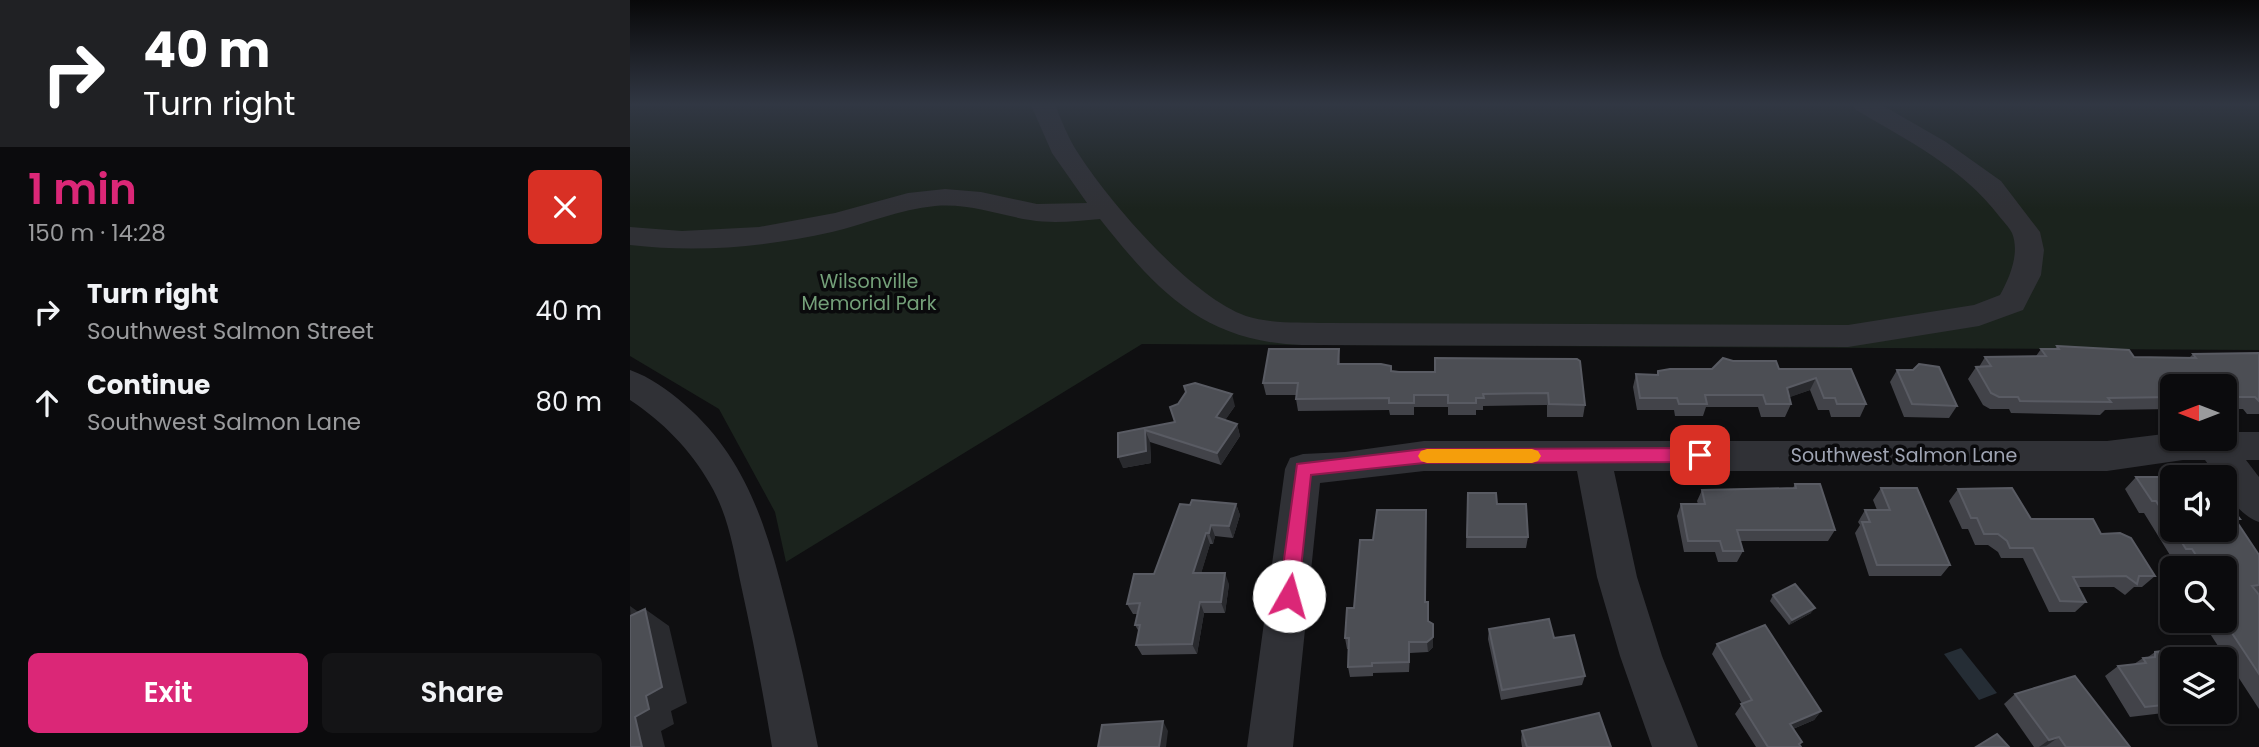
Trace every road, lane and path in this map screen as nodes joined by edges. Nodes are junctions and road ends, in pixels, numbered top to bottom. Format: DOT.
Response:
graph roads {
  1 [pos="1059,140"];
  2 [pos="1925,140"];
  3 [pos="1107,210"];
  4 [pos="630,236"];
  5 [pos="630,383"];
  6 [pos="2237,446"];
  7 [pos="2259,446"];
  8 [pos="2160,449"];
  9 [pos="2219,452"];
  10 [pos="1593,457"];
  11 [pos="2259,506"];
  12 [pos="795,747"];
  13 [pos="1270,747"];
  14 [pos="1675,747"];
  1 -- 3 [label="street"];
  2 -- 3 [label="street"];
  3 -- 4 [label="street"];
  5 -- 12 [label="street"];
  6 -- 7 [label="street, Southwest Salmon Lane"];
  8 -- 10 [label="street, Southwest Salmon Lane"];
  9 -- 11 [label="street"];
  10 -- 13 [label="street, Southwest Salmon Lane"];
  10 -- 14 [label="street"];
}
